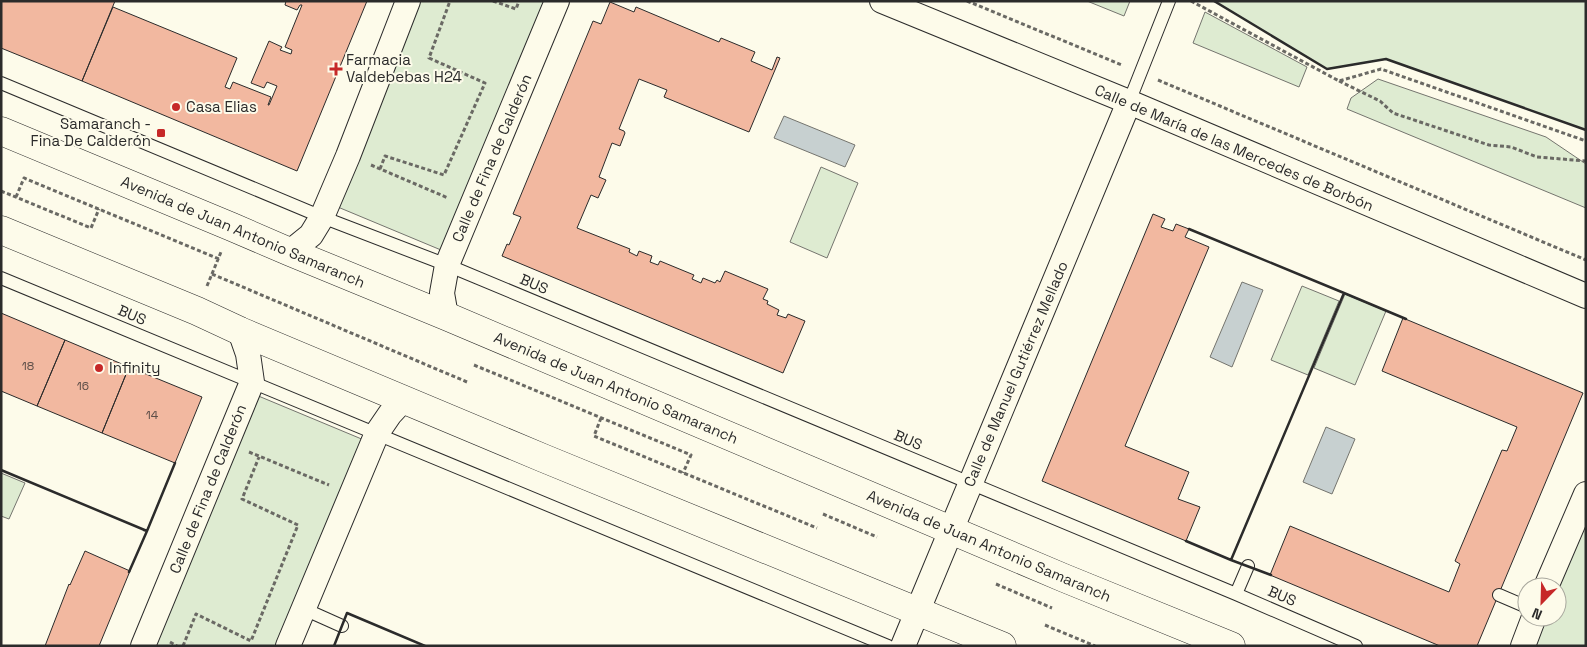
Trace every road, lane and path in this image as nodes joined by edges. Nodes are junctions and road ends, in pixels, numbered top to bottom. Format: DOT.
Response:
graph roads {
  1 [pos="408,1"];
  2 [pos="450,1"];
  3 [pos="493,1"];
  4 [pos="519,1"];
  5 [pos="882,1"];
  6 [pos="967,1"];
  7 [pos="1169,1"];
  8 [pos="1191,1"];
  9 [pos="556,2"];
  10 [pos="1141,73"];
  11 [pos="1339,81"];
  12 [pos="1,83"];
  13 [pos="1129,102"];
  14 [pos="1,131"];
  15 [pos="1586,141"];
  16 [pos="1586,160"];
  17 [pos="363,162"];
  18 [pos="380,169"];
  19 [pos="1,191"];
  20 [pos="16,197"];
  21 [pos="456,201"];
  22 [pos="99,209"];
  23 [pos="322,217"];
  24 [pos="1,230"];
  25 [pos="223,247"];
  26 [pos="290,252"];
  27 [pos="219,259"];
  28 [pos="1586,260"];
  29 [pos="447,265"];
  30 [pos="212,274"];
  31 [pos="1,278"];
  32 [pos="205,291"];
  33 [pos="1586,296"];
  34 [pos="446,316"];
  35 [pos="240,331"];
  36 [pos="474,365"];
  37 [pos="252,382"];
  38 [pos="467,382"];
  39 [pos="403,400"];
  40 [pos="601,418"];
  41 [pos="377,433"];
  42 [pos="243,450"];
  43 [pos="259,457"];
  44 [pos="683,473"];
  45 [pos="970,483"];
  46 [pos="337,489"];
  47 [pos="1586,494"];
  48 [pos="823,514"];
  49 [pos="817,528"];
  50 [pos="951,530"];
  51 [pos="877,537"];
  52 [pos="1248,566"];
  53 [pos="1550,577"];
  54 [pos="996,584"];
  55 [pos="1236,594"];
  56 [pos="1499,595"];
  57 [pos="1517,603"];
  58 [pos="1052,608"];
  59 [pos="304,609"];
  60 [pos="917,611"];
  61 [pos="1045,625"];
  62 [pos="342,626"];
  63 [pos="1530,627"];
  64 [pos="143,646"];
  65 [pos="183,646"];
  66 [pos="288,646"];
  67 [pos="888,646"];
  68 [pos="903,646"];
  69 [pos="1002,646"];
  70 [pos="1094,646"];
  71 [pos="1231,646"];
  72 [pos="1356,646"];
  73 [pos="1523,646"];
  1 -- 23 [label="street"];
  2 -- 18 [label="path"];
  3 -- 4 [label="path"];
  5 -- 13 [label="street, Calle de María de las Mercedes de Borbón"];
  6 -- 10 [label="path"];
  7 -- 10 [label="lane"];
  8 -- 11 [label="path"];
  9 -- 29 [label="street, Calle de Fina de Calderón"];
  10 -- 13 [label="lane"];
  10 -- 28 [label="path"];
  11 -- 15 [label="path"];
  11 -- 16 [label="path"];
  12 -- 23 [label="lane"];
  13 -- 33 [label="street, Calle de María de las Mercedes de Borbón"];
  13 -- 45 [label="street, Calle de Manuel Gutiérrez Mellado"];
  14 -- 26 [label="street, Avenida de Juan Antonio Samaranch"];
  17 -- 18 [label="path"];
  18 -- 21 [label="path"];
  19 -- 20 [label="path"];
  20 -- 22 [label="path"];
  20 -- 22 [label="path"];
  22 -- 27 [label="path"];
  23 -- 26 [label="street"];
  23 -- 29 [label="lane, BUS"];
  24 -- 35 [label="street"];
  25 -- 27 [label="path"];
  26 -- 34 [label="street, Avenida de Juan Antonio Samaranch"];
  27 -- 30 [label="path"];
  29 -- 34 [label="street, Calle de Fina de Calderón"];
  29 -- 45 [label="lane, BUS"];
  30 -- 32 [label="path"];
  30 -- 38 [label="path"];
  31 -- 37 [label="lane, BUS"];
  34 -- 50 [label="street, Avenida de Juan Antonio Samaranch"];
  35 -- 37 [label="street"];
  35 -- 39 [label="street"];
  36 -- 40 [label="path"];
  37 -- 41 [label="lane, BUS"];
  37 -- 64 [label="street, Calle de Fina de Calderón"];
  39 -- 41 [label="street"];
  39 -- 60 [label="street"];
  40 -- 44 [label="path"];
  40 -- 44 [label="path"];
  41 -- 59 [label="street"];
  41 -- 67 [label="lane, BUS"];
  42 -- 43 [label="path"];
  43 -- 46 [label="path"];
  43 -- 65 [label="path"];
  44 -- 49 [label="path"];
  45 -- 50 [label="street, Calle de Manuel Gutiérrez Mellado"];
  45 -- 55 [label="lane, BUS"];
  47 -- 53 [label="street"];
  48 -- 51 [label="path"];
  50 -- 60 [label="street, Calle de Manuel Gutiérrez Mellado"];
  50 -- 71 [label="street, Avenida de Juan Antonio Samaranch"];
  52 -- 55 [label="lane"];
  54 -- 58 [label="path"];
  55 -- 72 [label="lane, BUS"];
  56 -- 57 [label="lane"];
  59 -- 62 [label="lane"];
  59 -- 66 [label="street"];
  60 -- 68 [label="street, Calle de Manuel Gutiérrez Mellado"];
  60 -- 69 [label="street"];
  61 -- 70 [label="path"];
  63 -- 73 [label="street"];
}
